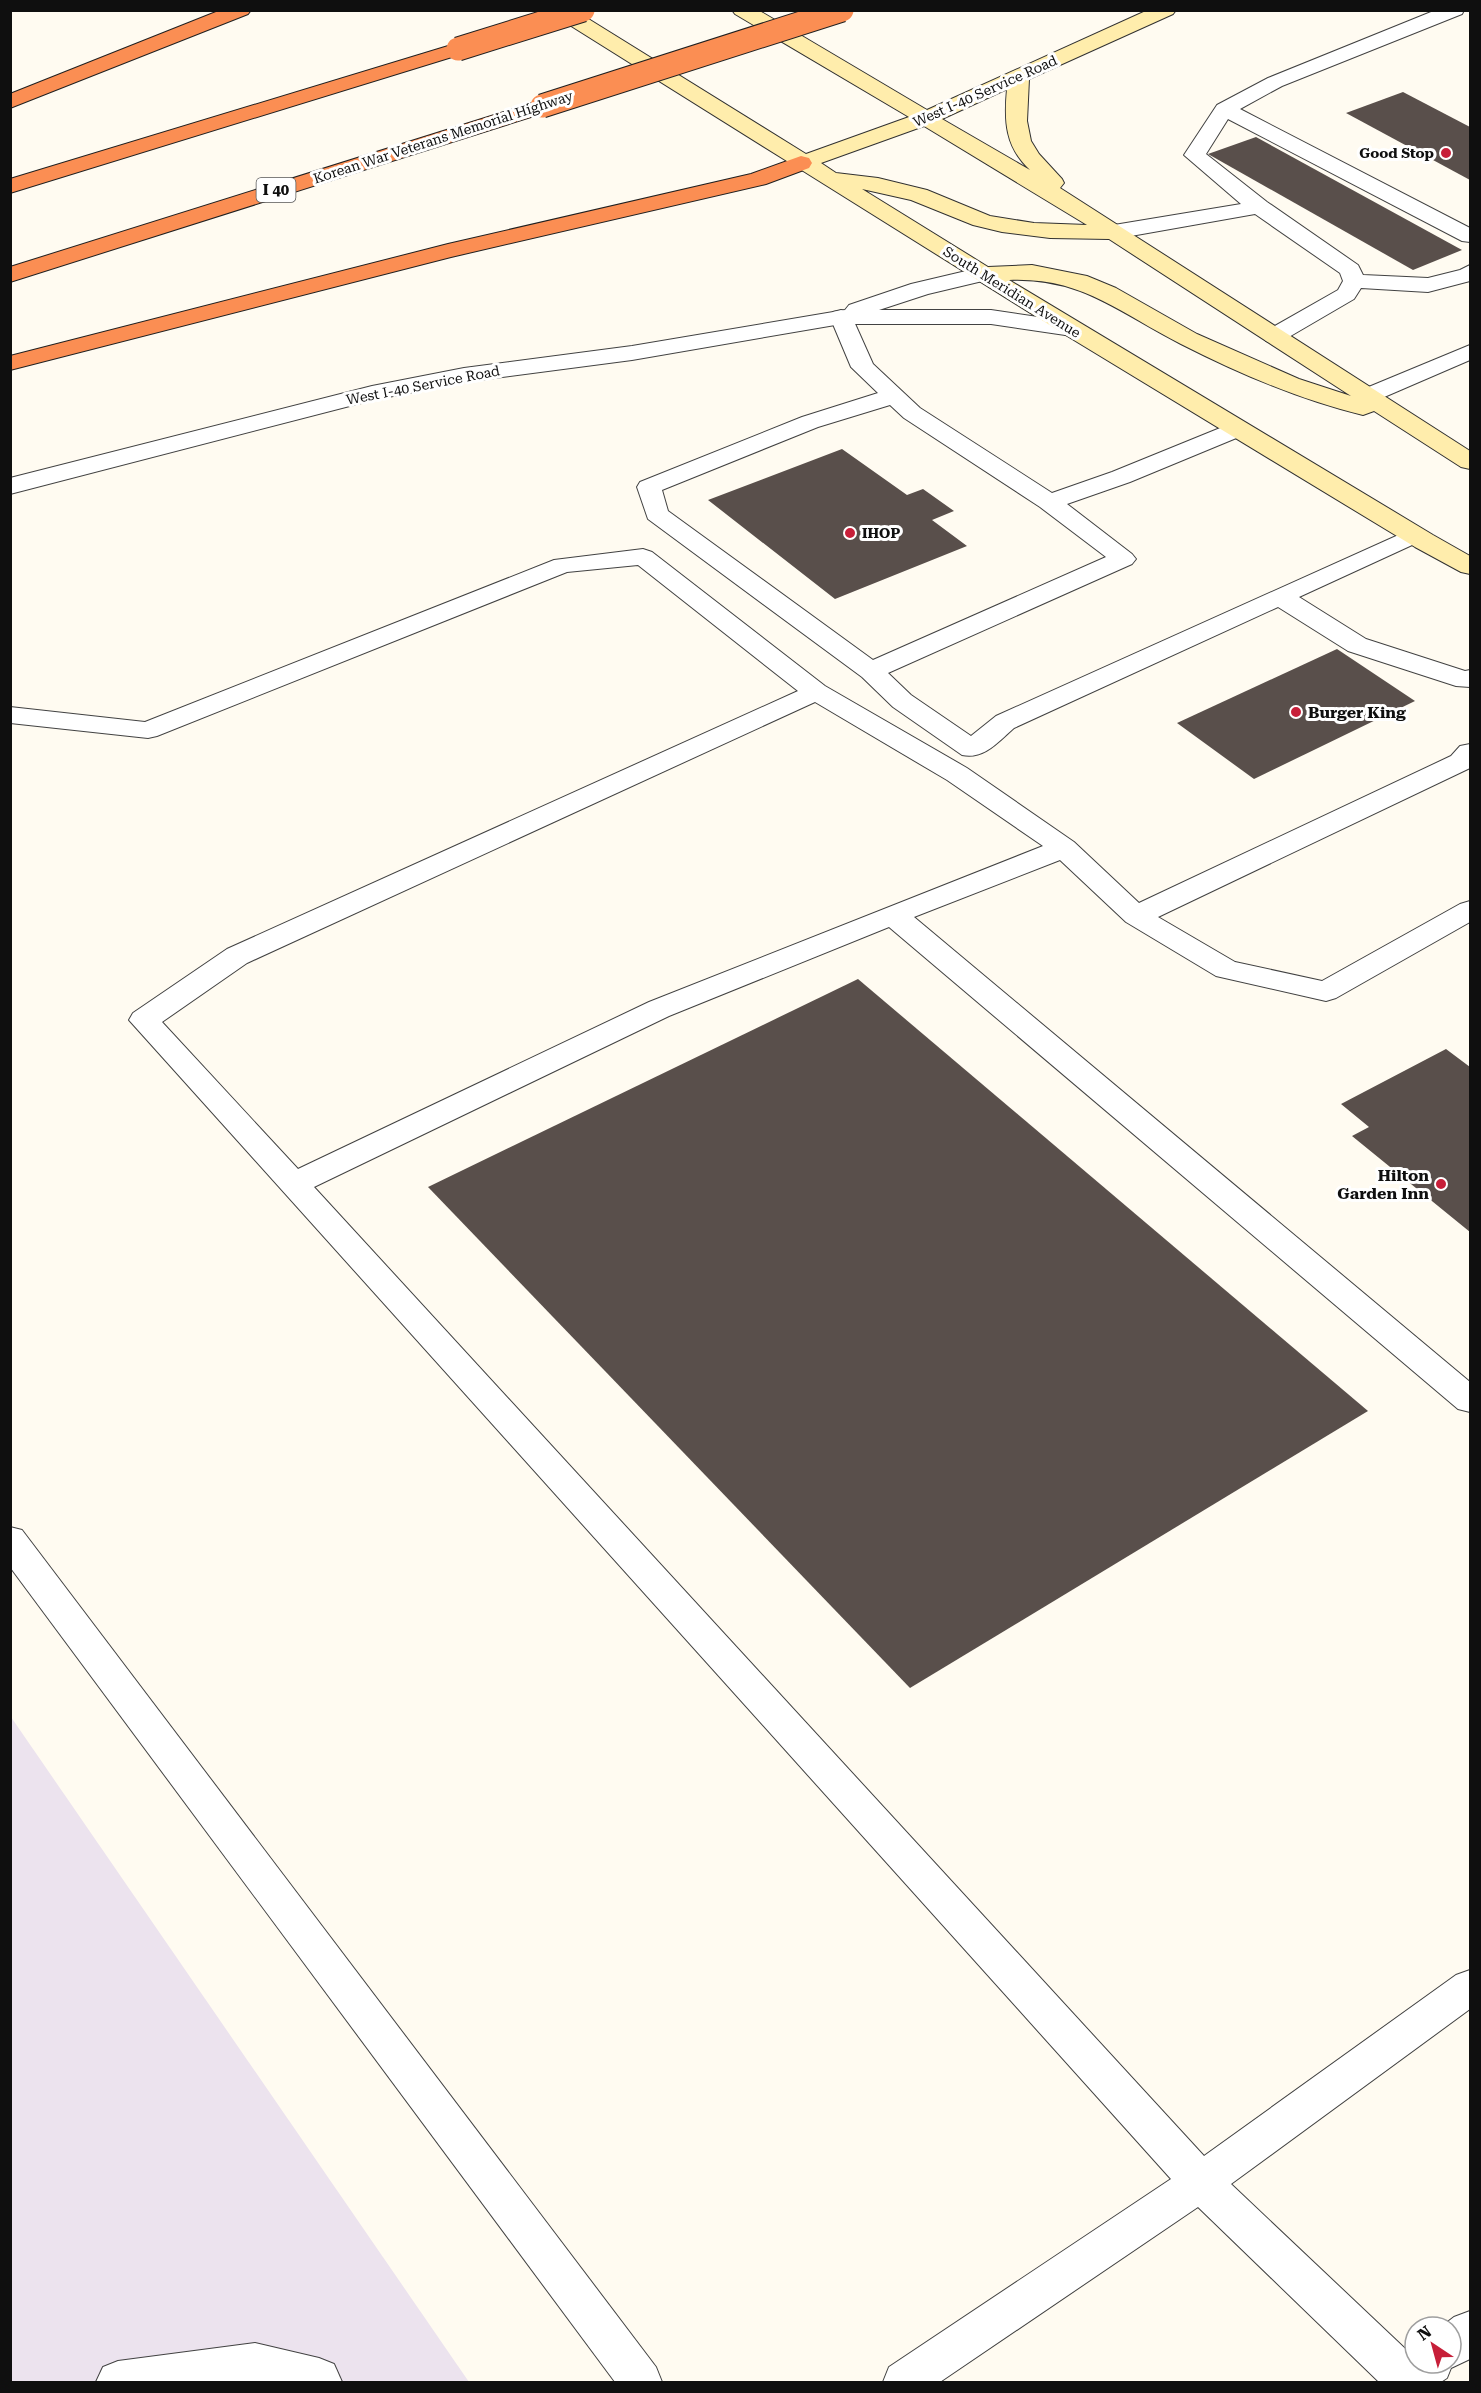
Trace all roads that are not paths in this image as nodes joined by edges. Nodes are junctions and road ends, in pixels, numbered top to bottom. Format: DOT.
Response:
graph roads {
  1 [pos="242,10"];
  2 [pos="559,10"];
  3 [pos="583,10"];
  4 [pos="742,10"];
  5 [pos="842,10"];
  6 [pos="1166,10"];
  7 [pos="1455,10"];
  8 [pos="1019,77"];
  9 [pos="10,102"];
  10 [pos="1224,109"];
  11 [pos="924,119"];
  12 [pos="801,163"];
  13 [pos="824,177"];
  14 [pos="10,186"];
  15 [pos="1058,196"];
  16 [pos="1259,207"];
  17 [pos="1114,232"];
  18 [pos="1470,236"];
  19 [pos="1470,272"];
  20 [pos="983,274"];
  21 [pos="10,275"];
  22 [pos="1354,281"];
  23 [pos="842,317"];
  24 [pos="1072,329"];
  25 [pos="1274,336"];
  26 [pos="1470,352"];
  27 [pos="10,363"];
  28 [pos="894,396"];
  29 [pos="1366,396"];
  30 [pos="1410,424"];
  31 [pos="1238,429"];
  32 [pos="1470,462"];
  33 [pos="10,486"];
  34 [pos="1049,502"];
  35 [pos="1414,535"];
  36 [pos="1470,566"];
  37 [pos="1279,596"];
  38 [pos="872,671"];
  39 [pos="1469,683"];
  40 [pos="816,692"];
  41 [pos="10,715"];
  42 [pos="1470,752"];
  43 [pos="965,762"];
  44 [pos="1065,848"];
  45 [pos="1470,910"];
  46 [pos="893,915"];
  47 [pos="1136,916"];
  48 [pos="293,1184"];
  49 [pos="1470,1400"];
  50 [pos="10,1540"];
  51 [pos="1470,1987"];
  52 [pos="1201,2182"];
  53 [pos="1403,2365"];
  54 [pos="118,2382"];
  55 [pos="321,2382"];
  56 [pos="641,2382"];
  57 [pos="904,2382"];
  1 -- 9 [label="highway"];
  2 -- 12 [label="main road, South Meridian Avenue"];
  3 -- 14 [label="highway, bridge"];
  4 -- 11 [label="main road"];
  5 -- 21 [label="highway, Korean War Veterans Memorial Highway / I 40, bridge"];
  6 -- 8 [label="main road, West I-40 Service Road"];
  7 -- 10 [label="lane"];
  8 -- 11 [label="main road, West I-40 Service Road"];
  8 -- 15 [label="main road"];
  10 -- 16 [label="lane"];
  10 -- 18 [label="lane"];
  11 -- 12 [label="main road, West I-40 Service Road"];
  11 -- 15 [label="main road"];
  12 -- 13 [label="main road, South Meridian Avenue"];
  12 -- 27 [label="highway"];
  13 -- 17 [label="main road"];
  13 -- 20 [label="main road, South Meridian Avenue"];
  15 -- 17 [label="main road"];
  16 -- 17 [label="lane"];
  16 -- 22 [label="lane"];
  17 -- 25 [label="main road"];
  19 -- 22 [label="lane"];
  20 -- 23 [label="street, West I-40 Service Road"];
  20 -- 24 [label="main road, South Meridian Avenue"];
  20 -- 30 [label="main road"];
  22 -- 25 [label="lane"];
  23 -- 24 [label="street, West I-40 Service Road"];
  23 -- 28 [label="lane"];
  23 -- 33 [label="street, West I-40 Service Road"];
  24 -- 31 [label="main road, South Meridian Avenue"];
  25 -- 29 [label="main road"];
  26 -- 29 [label="lane"];
  28 -- 34 [label="lane"];
  28 -- 38 [label="lane"];
  29 -- 30 [label="main road"];
  30 -- 32 [label="main road"];
  31 -- 34 [label="lane"];
  31 -- 35 [label="main road, South Meridian Avenue"];
  34 -- 38 [label="lane"];
  35 -- 36 [label="main road, South Meridian Avenue"];
  35 -- 37 [label="lane"];
  37 -- 39 [label="lane"];
  37 -- 43 [label="lane"];
  38 -- 43 [label="lane"];
  40 -- 41 [label="lane"];
  40 -- 43 [label="lane"];
  40 -- 48 [label="lane"];
  42 -- 47 [label="lane"];
  43 -- 44 [label="lane"];
  44 -- 46 [label="lane"];
  44 -- 47 [label="lane"];
  45 -- 47 [label="lane"];
  46 -- 48 [label="lane"];
  46 -- 49 [label="lane"];
  48 -- 52 [label="lane"];
  50 -- 56 [label="lane"];
  51 -- 52 [label="lane"];
  52 -- 53 [label="lane"];
  52 -- 57 [label="lane"];
  54 -- 55 [label="lane"];
}
